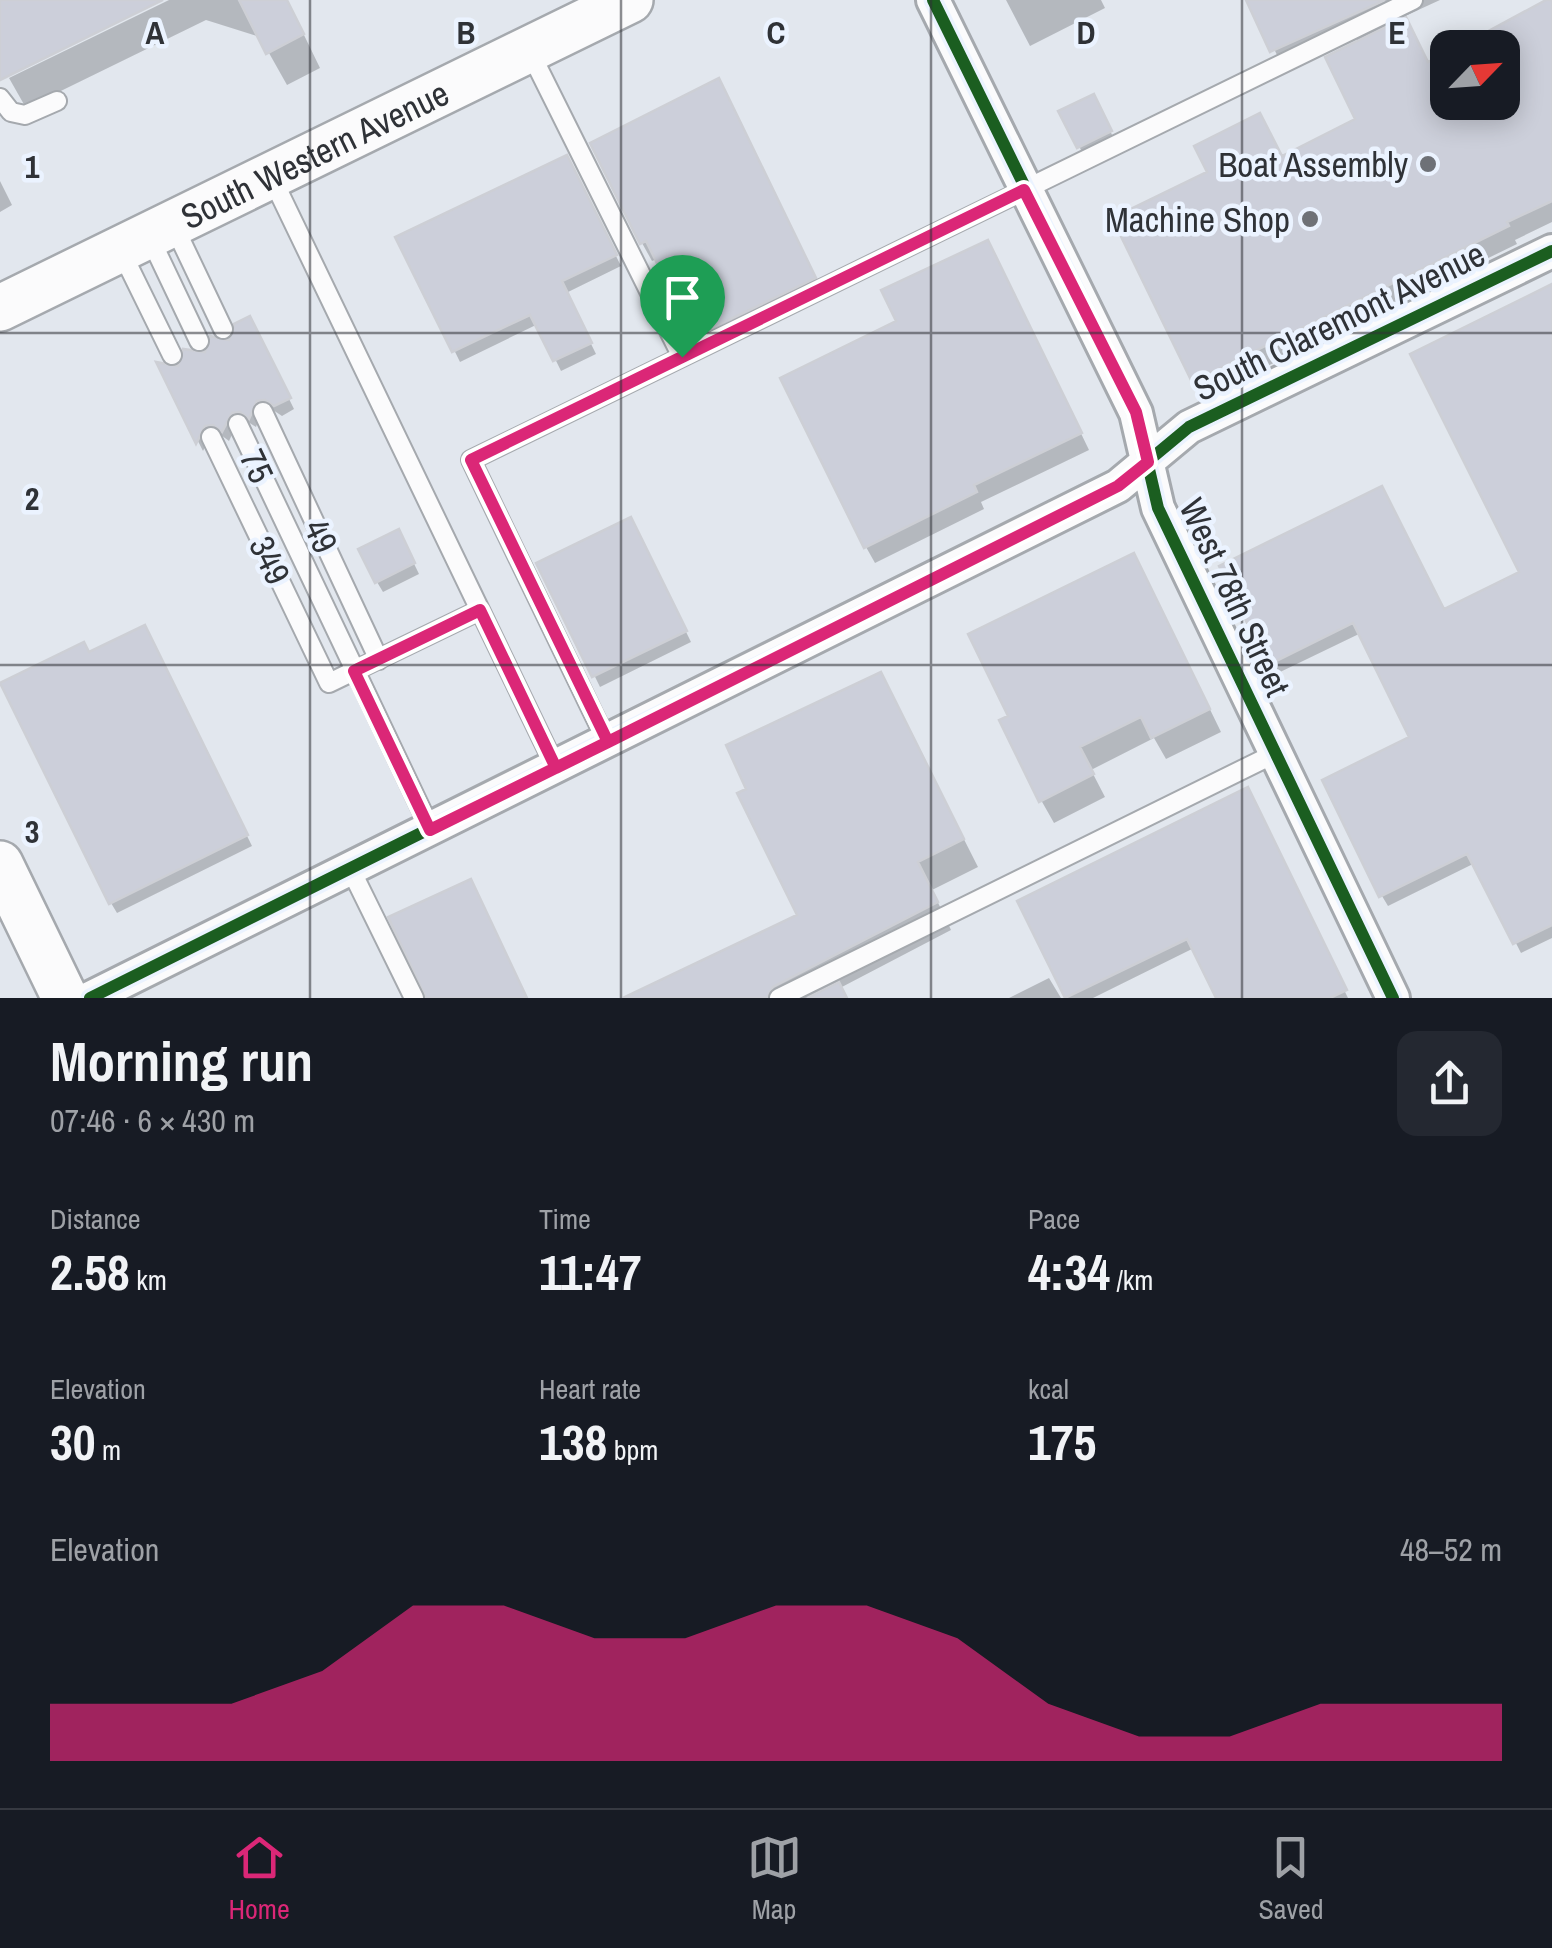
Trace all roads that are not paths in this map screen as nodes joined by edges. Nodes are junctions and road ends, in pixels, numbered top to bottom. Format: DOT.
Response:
graph roads {
  1 [pos="630,0"];
  2 [pos="933,0"];
  3 [pos="1413,0"];
  4 [pos="529,50"];
  5 [pos="0,98"];
  6 [pos="56,100"];
  7 [pos="271,175"];
  8 [pos="1024,190"];
  9 [pos="147,236"];
  10 [pos="1552,250"];
  11 [pos="0,308"];
  12 [pos="223,329"];
  13 [pos="199,341"];
  14 [pos="172,355"];
  15 [pos="682,357"];
  16 [pos="263,412"];
  17 [pos="238,424"];
  18 [pos="211,437"];
  19 [pos="1148,462"];
  20 [pos="480,610"];
  21 [pos="379,660"];
  22 [pos="354,671"];
  23 [pos="608,742"];
  24 [pos="1276,753"];
  25 [pos="556,768"];
  26 [pos="430,830"];
  27 [pos="0,864"];
  28 [pos="351,870"];
  29 [pos="66,998"];
  30 [pos="90,998"];
  31 [pos="414,998"];
  32 [pos="779,998"];
  33 [pos="1393,998"];
  1 -- 4 [label="main road, South Western Avenue"];
  2 -- 8 [label="street, West 78th Street"];
  3 -- 8 [label="lane"];
  4 -- 7 [label="main road, South Western Avenue"];
  4 -- 15 [label="lane"];
  5 -- 6 [label="lane"];
  7 -- 9 [label="main road, South Western Avenue"];
  7 -- 20 [label="lane"];
  8 -- 15 [label="lane"];
  8 -- 19 [label="street, West 78th Street"];
  9 -- 11 [label="main road, South Western Avenue"];
  9 -- 12 [label="lane"];
  9 -- 13 [label="lane"];
  9 -- 14 [label="lane"];
  10 -- 19 [label="street, South Claremont Avenue"];
  15 -- 23 [label="lane"];
  16 -- 21 [label="lane, 49"];
  17 -- 22 [label="lane, 75"];
  18 -- 22 [label="lane, 349"];
  19 -- 23 [label="street, South Claremont Avenue"];
  19 -- 24 [label="street, West 78th Street"];
  20 -- 21 [label="lane"];
  20 -- 25 [label="lane"];
  21 -- 22 [label="lane"];
  22 -- 26 [label="lane, 75"];
  23 -- 25 [label="street, South Claremont Avenue"];
  24 -- 32 [label="lane"];
  24 -- 33 [label="street, West 78th Street"];
  25 -- 26 [label="street, South Claremont Avenue"];
  26 -- 28 [label="street, South Claremont Avenue"];
  27 -- 29 [label="main road"];
  28 -- 30 [label="street, South Claremont Avenue"];
  28 -- 31 [label="lane"];
}
